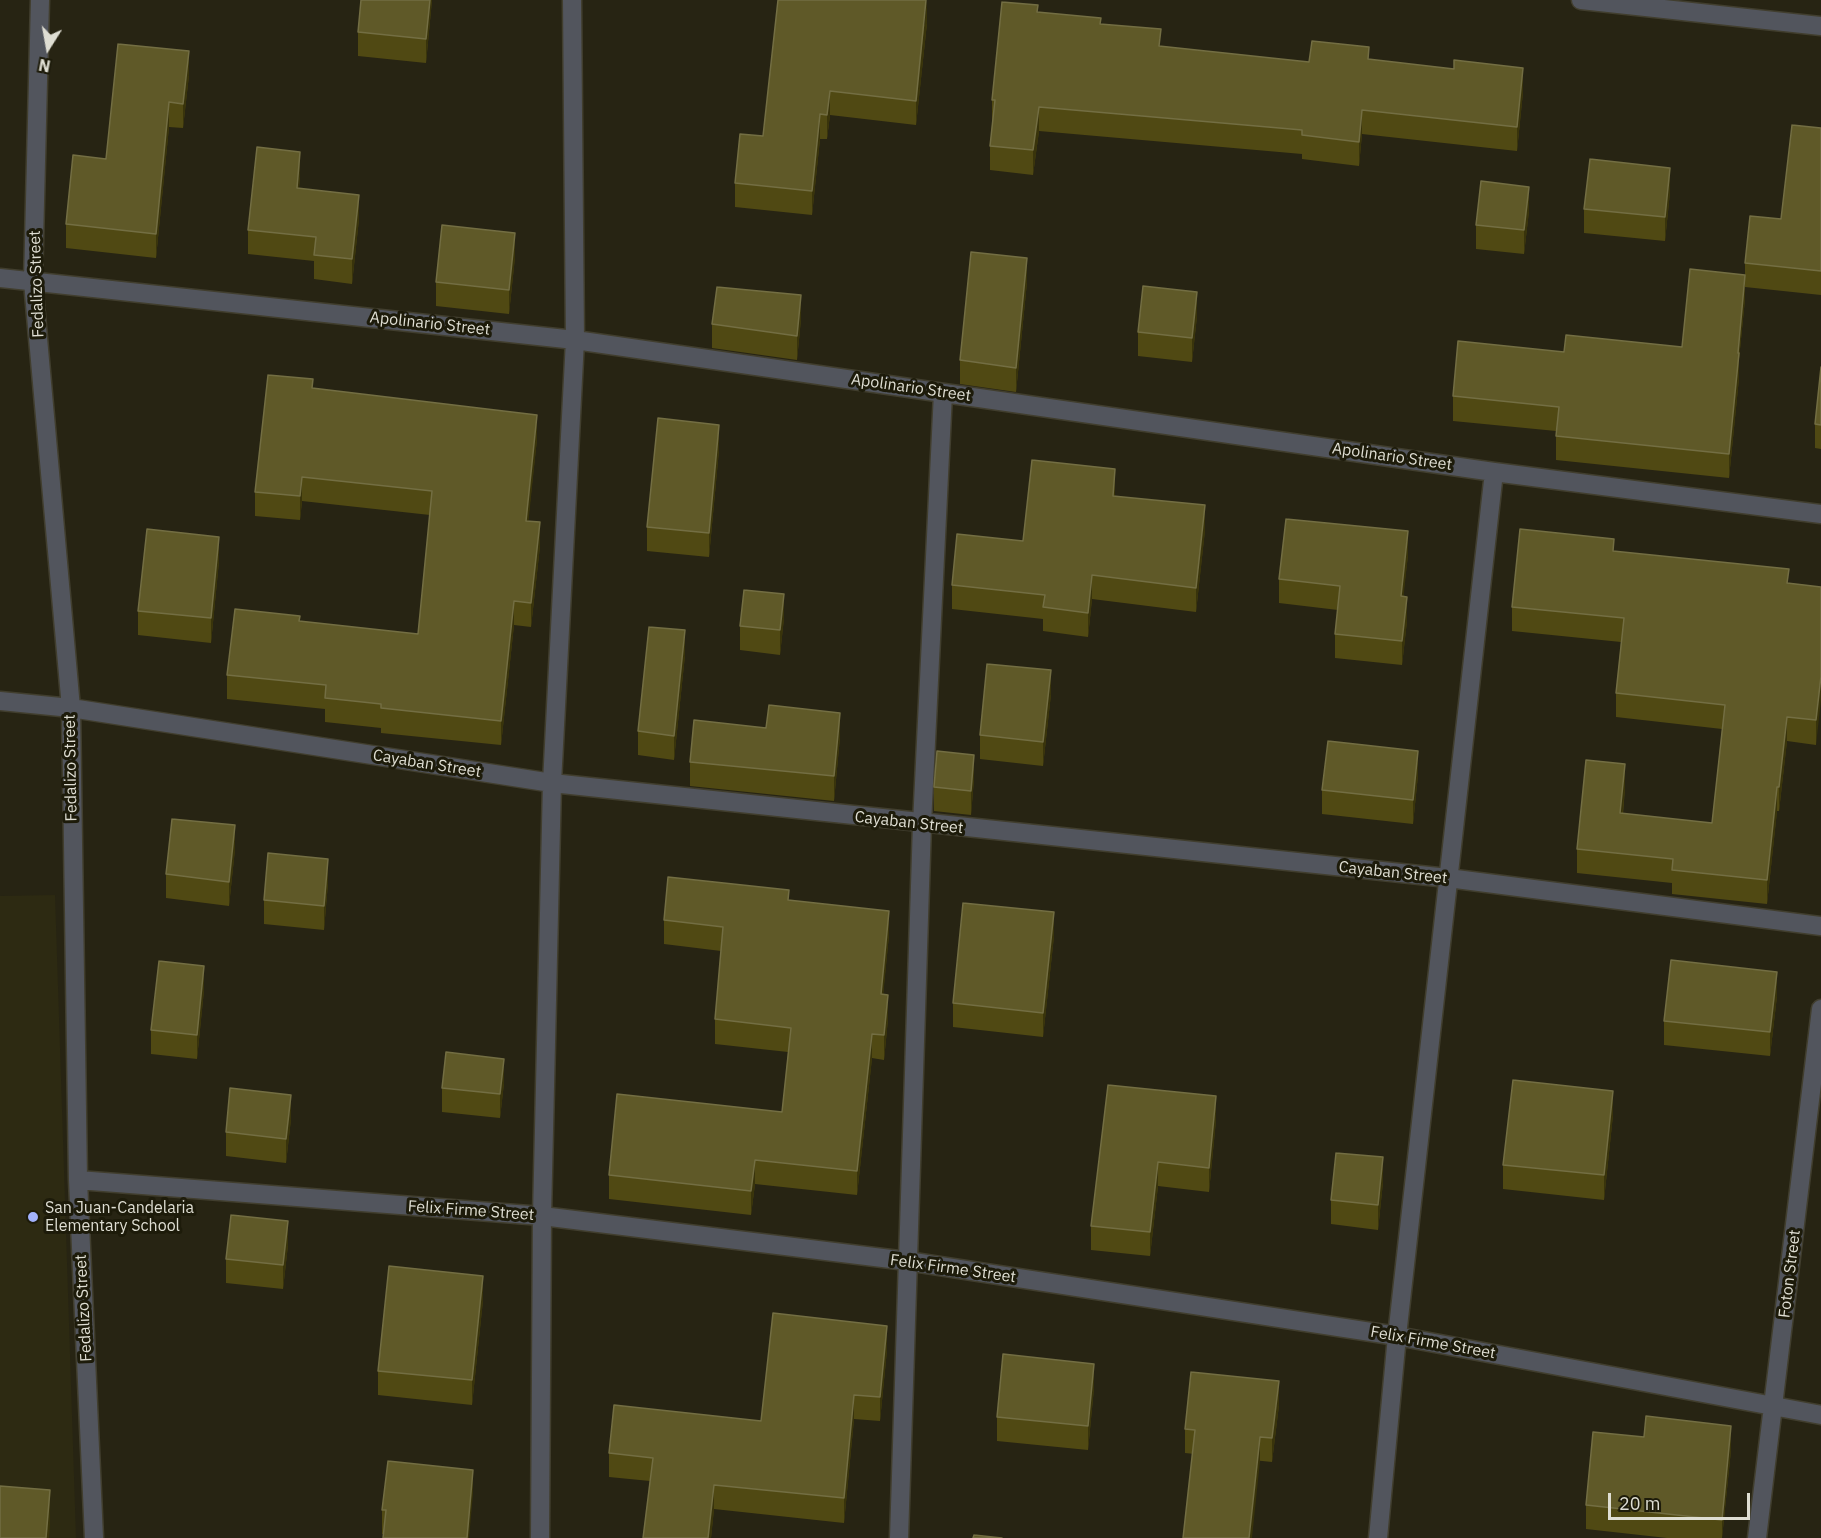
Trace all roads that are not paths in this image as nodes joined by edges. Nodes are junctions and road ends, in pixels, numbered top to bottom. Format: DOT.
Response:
graph roads {
  1 [pos="40,0"];
  2 [pos="572,0"];
  3 [pos="1581,0"];
  4 [pos="1821,26"];
  5 [pos="0,278"];
  6 [pos="33,282"];
  7 [pos="575,340"];
  8 [pos="943,393"];
  9 [pos="1494,472"];
  10 [pos="1821,514"];
  11 [pos="0,701"];
  12 [pos="70,708"];
  13 [pos="552,783"];
  14 [pos="922,824"];
  15 [pos="1448,878"];
  16 [pos="1821,926"];
  17 [pos="1821,1009"];
  18 [pos="78,1180"];
  19 [pos="542,1216"];
  20 [pos="907,1261"];
  21 [pos="1397,1336"];
  22 [pos="1774,1406"];
  23 [pos="1821,1415"];
  24 [pos="94,1538"];
  25 [pos="540,1538"];
  26 [pos="899,1538"];
  27 [pos="1378,1538"];
  28 [pos="1757,1538"];
  1 -- 6 [label="street, Fedalizo Street"];
  2 -- 7 [label="street"];
  3 -- 4 [label="street"];
  5 -- 6 [label="street, Apolinario Street"];
  6 -- 7 [label="street, Apolinario Street"];
  6 -- 12 [label="street, Fedalizo Street"];
  7 -- 8 [label="street, Apolinario Street"];
  7 -- 13 [label="street"];
  8 -- 9 [label="street, Apolinario Street"];
  8 -- 14 [label="street"];
  9 -- 10 [label="street, Apolinario Street"];
  9 -- 15 [label="street"];
  11 -- 12 [label="street, Cayaban Street"];
  12 -- 13 [label="street, Cayaban Street"];
  12 -- 18 [label="street, Fedalizo Street"];
  13 -- 14 [label="street, Cayaban Street"];
  13 -- 19 [label="street"];
  14 -- 15 [label="street, Cayaban Street"];
  14 -- 20 [label="street"];
  15 -- 16 [label="street, Cayaban Street"];
  15 -- 21 [label="street"];
  17 -- 22 [label="street, Foton Street"];
  18 -- 19 [label="street, Felix Firme Street"];
  18 -- 24 [label="street, Fedalizo Street"];
  19 -- 20 [label="street, Felix Firme Street"];
  19 -- 25 [label="street"];
  20 -- 21 [label="street, Felix Firme Street"];
  20 -- 26 [label="street"];
  21 -- 22 [label="street, Felix Firme Street"];
  21 -- 27 [label="street"];
  22 -- 23 [label="street, Felix Firme Street"];
  22 -- 28 [label="street, Foton Street"];
}
